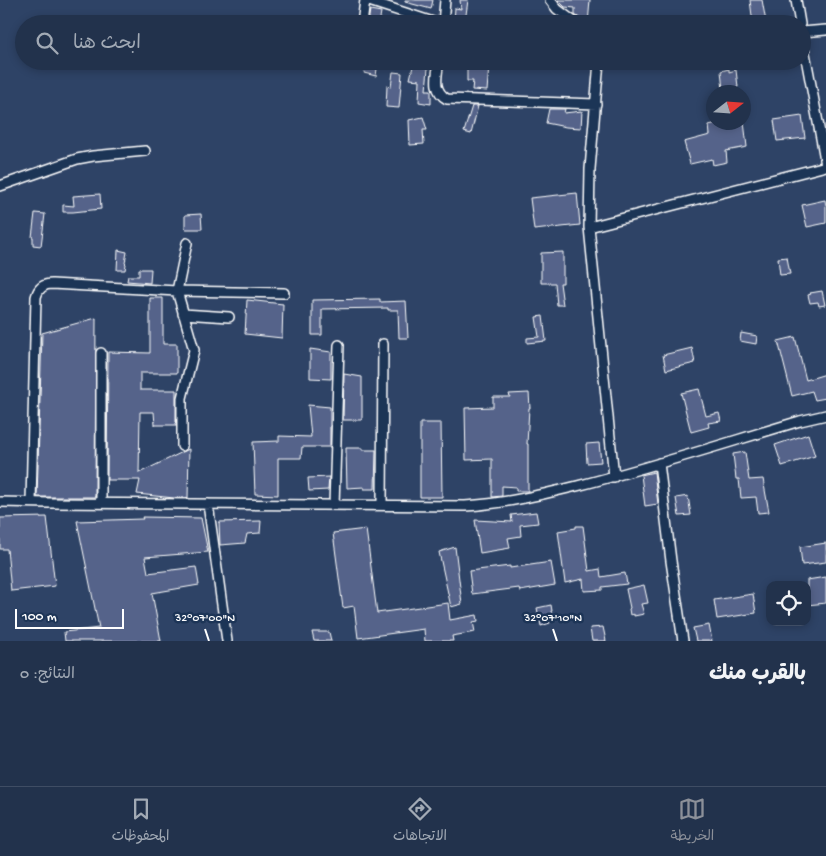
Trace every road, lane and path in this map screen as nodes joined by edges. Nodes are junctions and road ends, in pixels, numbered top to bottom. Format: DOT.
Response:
graph roads {
  1 [pos="366,0"];
  2 [pos="445,0"];
  3 [pos="550,0"];
  4 [pos="796,0"];
  5 [pos="364,15"];
  6 [pos="413,15"];
  7 [pos="442,15"];
  8 [pos="565,15"];
  9 [pos="798,15"];
  10 [pos="826,30"];
  11 [pos="811,31"];
  12 [pos="438,70"];
  13 [pos="598,70"];
  14 [pos="808,70"];
  15 [pos="596,104"];
  16 [pos="145,151"];
  17 [pos="826,165"];
  18 [pos="0,186"];
  19 [pos="589,227"];
  20 [pos="187,243"];
  21 [pos="177,291"];
  22 [pos="284,293"];
  23 [pos="183,314"];
  24 [pos="229,316"];
  25 [pos="383,344"];
  26 [pos="339,345"];
  27 [pos="101,353"];
  28 [pos="826,415"];
  29 [pos="182,446"];
  30 [pos="659,463"];
  31 [pos="614,477"];
  32 [pos="0,502"];
  33 [pos="31,502"];
  34 [pos="101,503"];
  35 [pos="208,504"];
  36 [pos="334,505"];
  37 [pos="382,505"];
  38 [pos="227,641"];
  39 [pos="683,641"];
  1 -- 5 [label="street"];
  1 -- 6 [label="street"];
  2 -- 7 [label="street"];
  3 -- 8 [label="street"];
  4 -- 9 [label="street"];
  10 -- 11 [label="street"];
  12 -- 15 [label="street"];
  13 -- 15 [label="street"];
  14 -- 17 [label="street"];
  15 -- 19 [label="street"];
  16 -- 18 [label="street"];
  17 -- 19 [label="street"];
  19 -- 31 [label="street"];
  20 -- 21 [label="street"];
  21 -- 22 [label="street"];
  21 -- 23 [label="street"];
  21 -- 33 [label="street"];
  23 -- 24 [label="street"];
  23 -- 29 [label="street"];
  25 -- 37 [label="street"];
  26 -- 36 [label="street"];
  27 -- 34 [label="street"];
  28 -- 30 [label="street"];
  30 -- 31 [label="street"];
  30 -- 39 [label="street"];
  31 -- 37 [label="street"];
  32 -- 33 [label="street"];
  33 -- 34 [label="street"];
  34 -- 35 [label="street"];
  35 -- 36 [label="street"];
  35 -- 38 [label="street"];
  36 -- 37 [label="street"];
}
